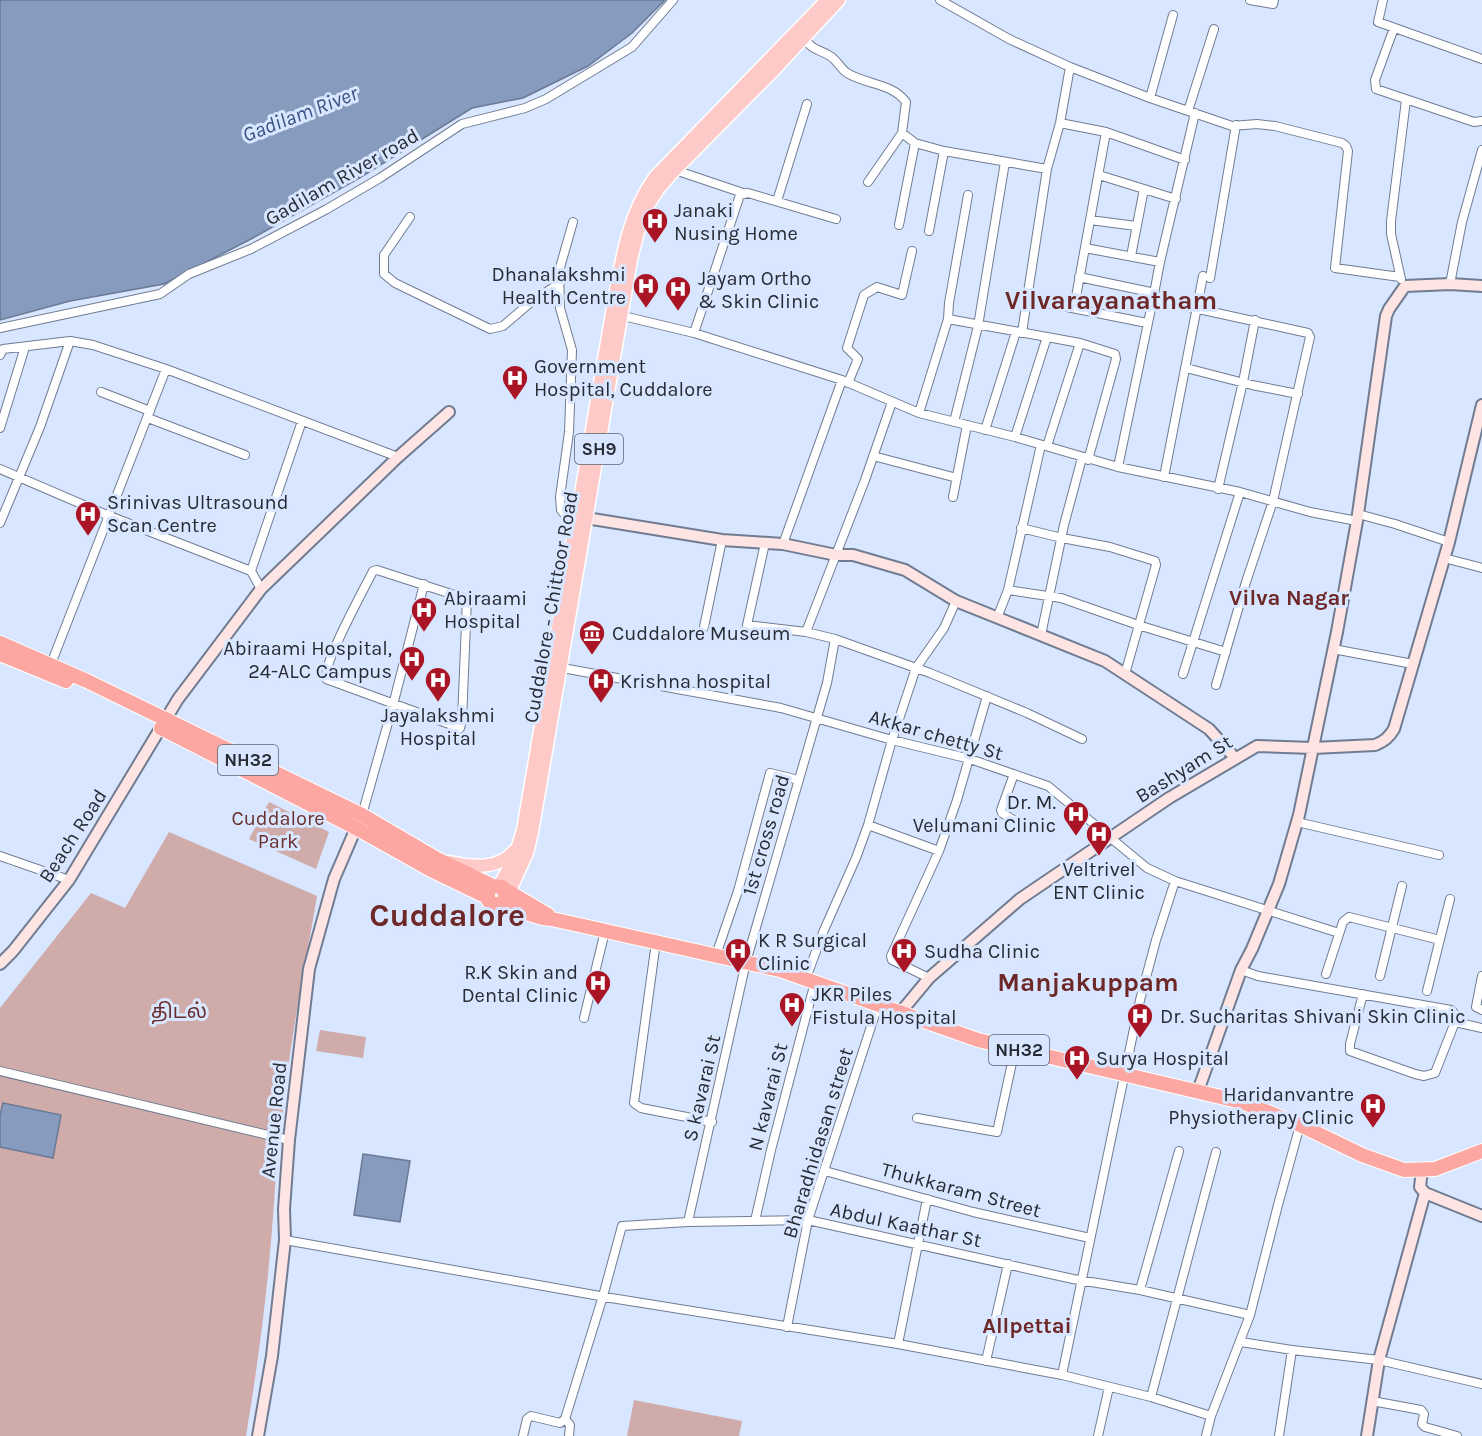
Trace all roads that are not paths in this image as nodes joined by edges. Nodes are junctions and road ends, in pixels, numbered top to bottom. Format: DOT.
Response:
graph roads {
  1 [pos="673,0"];
  2 [pos="827,0"];
  3 [pos="839,0"];
  4 [pos="940,0"];
  5 [pos="1250,0"];
  6 [pos="1274,0"];
  7 [pos="1383,0"];
  8 [pos="1173,15"];
  9 [pos="1394,28"];
  10 [pos="1214,29"];
  11 [pos="804,37"];
  12 [pos="1482,59"];
  13 [pos="1070,67"];
  14 [pos="1150,98"];
  15 [pos="1406,100"];
  16 [pos="807,104"];
  17 [pos="1191,112"];
  18 [pos="1060,123"];
  19 [pos="1481,123"];
  20 [pos="1236,125"];
  21 [pos="1106,132"];
  22 [pos="902,133"];
  23 [pos="915,143"];
  24 [pos="1482,150"];
  25 [pos="944,151"];
  26 [pos="1185,160"];
  27 [pos="1005,162"];
  28 [pos="671,167"];
  29 [pos="1047,169"];
  30 [pos="1099,175"];
  31 [pos="868,182"];
  32 [pos="1144,189"];
  33 [pos="743,193"];
  34 [pos="968,195"];
  35 [pos="1176,199"];
  36 [pos="777,201"];
  37 [pos="410,217"];
  38 [pos="836,219"];
  39 [pos="1090,220"];
  40 [pos="573,222"];
  41 [pos="899,225"];
  42 [pos="1137,226"];
  43 [pos="929,231"];
  44 [pos="1085,248"];
  45 [pos="912,251"];
  46 [pos="1131,256"];
  47 [pos="1160,262"];
  48 [pos="1079,277"];
  49 [pos="1402,281"];
  50 [pos="560,283"];
  51 [pos="1450,284"];
  52 [pos="1482,286"];
  53 [pos="1154,296"];
  54 [pos="1027,299"];
  55 [pos="1074,308"];
  56 [pos="1198,308"];
  57 [pos="617,314"];
  58 [pos="948,319"];
  59 [pos="1255,320"];
  60 [pos="1147,323"];
  61 [pos="978,326"];
  62 [pos="0,328"];
  63 [pos="1019,332"];
  64 [pos="694,333"];
  65 [pos="1047,338"];
  66 [pos="70,341"];
  67 [pos="1080,344"];
  68 [pos="25,347"];
  69 [pos="0,355"];
  70 [pos="1186,368"];
  71 [pos="166,369"];
  72 [pos="845,381"];
  73 [pos="1243,382"];
  74 [pos="101,392"];
  75 [pos="1298,394"];
  76 [pos="892,402"];
  77 [pos="1482,405"];
  78 [pos="449,412"];
  79 [pos="919,413"];
  80 [pos="149,414"];
  81 [pos="302,422"];
  82 [pos="954,422"];
  83 [pos="967,425"];
  84 [pos="0,428"];
  85 [pos="985,430"];
  86 [pos="1015,437"];
  87 [pos="1044,446"];
  88 [pos="245,455"];
  89 [pos="873,456"];
  90 [pos="398,457"];
  91 [pos="1085,459"];
  92 [pos="1118,467"];
  93 [pos="0,469"];
  94 [pos="20,477"];
  95 [pos="1164,477"];
  96 [pos="957,478"];
  97 [pos="1218,489"];
  98 [pos="1240,492"];
  99 [pos="953,497"];
  100 [pos="1273,501"];
  101 [pos="107,515"];
  102 [pos="582,518"];
  103 [pos="1357,518"];
  104 [pos="0,523"];
  105 [pos="1021,528"];
  106 [pos="1062,538"];
  107 [pos="722,540"];
  108 [pos="1449,542"];
  109 [pos="765,543"];
  110 [pos="783,543"];
  111 [pos="836,555"];
  112 [pos="1444,558"];
  113 [pos="1482,568"];
  114 [pos="251,571"];
  115 [pos="424,584"];
  116 [pos="261,589"];
  117 [pos="1008,590"];
  118 [pos="1049,597"];
  119 [pos="956,601"];
  120 [pos="998,618"];
  121 [pos="1138,626"];
  122 [pos="704,627"];
  123 [pos="806,632"];
  124 [pos="1041,635"];
  125 [pos="836,639"];
  126 [pos="1193,642"];
  127 [pos="0,643"];
  128 [pos="1334,649"];
  129 [pos="1226,652"];
  130 [pos="0,654"];
  131 [pos="51,664"];
  132 [pos="1413,664"];
  133 [pos="556,667"];
  134 [pos="916,668"];
  135 [pos="1125,674"];
  136 [pos="1183,674"];
  137 [pos="1216,686"];
  138 [pos="987,696"];
  139 [pos="393,705"];
  140 [pos="816,718"];
  141 [pos="164,725"];
  142 [pos="1082,739"];
  143 [pos="892,741"];
  144 [pos="1313,748"];
  145 [pos="1235,758"];
  146 [pos="970,759"];
  147 [pos="1014,774"];
  148 [pos="799,780"];
  149 [pos="359,822"];
  150 [pos="1297,822"];
  151 [pos="868,825"];
  152 [pos="1025,827"];
  153 [pos="1109,839"];
  154 [pos="522,850"];
  155 [pos="939,851"];
  156 [pos="1438,855"];
  157 [pos="0,856"];
  158 [pos="437,859"];
  159 [pos="69,880"];
  160 [pos="1175,881"];
  161 [pos="1402,886"];
  162 [pos="499,893"];
  163 [pos="1450,899"];
  164 [pos="527,902"];
  165 [pos="1270,910"];
  166 [pos="552,918"];
  167 [pos="1392,928"];
  168 [pos="604,931"];
  169 [pos="1339,933"];
  170 [pos="1440,940"];
  171 [pos="656,942"];
  172 [pos="716,955"];
  173 [pos="746,962"];
  174 [pos="0,964"];
  175 [pos="1241,970"];
  176 [pos="1326,974"];
  177 [pos="1380,976"];
  178 [pos="1482,976"];
  179 [pos="928,978"];
  180 [pos="811,980"];
  181 [pos="1427,991"];
  182 [pos="1363,994"];
  183 [pos="878,1005"];
  184 [pos="1482,1010"];
  185 [pos="900,1013"];
  186 [pos="584,1018"];
  187 [pos="1455,1022"];
  188 [pos="1482,1028"];
  189 [pos="1015,1049"];
  190 [pos="0,1071"];
  191 [pos="1123,1075"];
  192 [pos="1198,1091"];
  193 [pos="917,1118"];
  194 [pos="712,1122"];
  195 [pos="1300,1125"];
  196 [pos="289,1140"];
  197 [pos="1179,1151"];
  198 [pos="1482,1151"];
  199 [pos="1216,1152"];
  200 [pos="1404,1170"];
  201 [pos="1422,1170"];
  202 [pos="825,1171"];
  203 [pos="1423,1190"];
  204 [pos="927,1198"];
  205 [pos="1482,1216"];
  206 [pos="808,1220"];
  207 [pos="755,1221"];
  208 [pos="688,1222"];
  209 [pos="1090,1238"];
  210 [pos="285,1240"];
  211 [pos="918,1244"];
  212 [pos="1008,1264"];
  213 [pos="1083,1280"];
  214 [pos="1140,1290"];
  215 [pos="603,1296"];
  216 [pos="1176,1299"];
  217 [pos="1250,1315"];
  218 [pos="787,1327"];
  219 [pos="1241,1342"];
  220 [pos="898,1344"];
  221 [pos="1292,1350"];
  222 [pos="1379,1360"];
  223 [pos="986,1361"];
  224 [pos="1062,1375"];
  225 [pos="1482,1384"];
  226 [pos="1109,1387"];
  227 [pos="1150,1397"];
  228 [pos="1372,1401"];
  229 [pos="1211,1416"];
  230 [pos="565,1419"];
  231 [pos="1443,1435"];
  232 [pos="258,1436"];
  233 [pos="523,1436"];
  234 [pos="569,1436"];
  235 [pos="1098,1436"];
  236 [pos="1206,1436"];
  237 [pos="1279,1436"];
  238 [pos="1367,1436"];
  239 [pos="1457,1436"];
  1 -- 62 [label="street, Gadilam River road"];
  2 -- 28 [label="main road, Cuddalore - Chittoor Road"];
  3 -- 11 [label="main road, Cuddalore - Chittoor Road / SH9"];
  4 -- 13 [label="street"];
  5 -- 6 [label="street"];
  7 -- 9 [label="street"];
  8 -- 14 [label="street"];
  9 -- 12 [label="street"];
  9 -- 15 [label="street"];
  10 -- 17 [label="street"];
  11 -- 22 [label="street"];
  11 -- 28 [label="main road, Cuddalore - Chittoor Road / SH9"];
  13 -- 14 [label="street"];
  13 -- 18 [label="street"];
  14 -- 17 [label="street"];
  15 -- 19 [label="street"];
  15 -- 49 [label="street"];
  16 -- 36 [label="street"];
  17 -- 20 [label="street"];
  17 -- 26 [label="street"];
  18 -- 21 [label="street"];
  18 -- 29 [label="street"];
  20 -- 49 [label="street"];
  20 -- 56 [label="street"];
  21 -- 26 [label="street"];
  21 -- 30 [label="street"];
  22 -- 23 [label="street"];
  22 -- 31 [label="street"];
  23 -- 25 [label="street"];
  23 -- 41 [label="street"];
  24 -- 51 [label="street"];
  25 -- 27 [label="street"];
  25 -- 43 [label="street"];
  26 -- 35 [label="street"];
  27 -- 29 [label="street"];
  27 -- 61 [label="street"];
  28 -- 33 [label="street"];
  28 -- 57 [label="main road, Cuddalore - Chittoor Road / SH9"];
  29 -- 54 [label="street"];
  30 -- 32 [label="street"];
  30 -- 39 [label="street"];
  32 -- 35 [label="street"];
  32 -- 42 [label="street"];
  33 -- 36 [label="street"];
  33 -- 64 [label="street"];
  34 -- 58 [label="street"];
  35 -- 47 [label="street"];
  36 -- 38 [label="street"];
  37 -- 50 [label="street"];
  39 -- 42 [label="street"];
  39 -- 44 [label="street"];
  40 -- 50 [label="street"];
  42 -- 46 [label="street"];
  44 -- 46 [label="street"];
  44 -- 48 [label="street"];
  45 -- 72 [label="street"];
  46 -- 47 [label="street"];
  47 -- 53 [label="street"];
  48 -- 53 [label="street"];
  48 -- 55 [label="street"];
  49 -- 51 [label="street"];
  49 -- 103 [label="street"];
  50 -- 102 [label="street"];
  51 -- 52 [label="street"];
  53 -- 56 [label="street"];
  53 -- 60 [label="street"];
  54 -- 55 [label="street"];
  54 -- 63 [label="street"];
  55 -- 60 [label="street"];
  56 -- 59 [label="street"];
  56 -- 70 [label="street"];
  57 -- 64 [label="street"];
  57 -- 102 [label="main road, Cuddalore - Chittoor Road / SH9"];
  58 -- 61 [label="street"];
  58 -- 79 [label="street"];
  59 -- 73 [label="street"];
  59 -- 75 [label="street"];
  60 -- 92 [label="street"];
  61 -- 63 [label="street"];
  61 -- 82 [label="street"];
  63 -- 65 [label="street"];
  63 -- 85 [label="street"];
  64 -- 72 [label="street"];
  65 -- 67 [label="street"];
  65 -- 86 [label="street"];
  66 -- 68 [label="street"];
  66 -- 71 [label="street"];
  66 -- 94 [label="street"];
  67 -- 87 [label="street"];
  67 -- 91 [label="street"];
  68 -- 69 [label="street"];
  68 -- 84 [label="street"];
  70 -- 73 [label="street"];
  70 -- 95 [label="street"];
  71 -- 80 [label="street"];
  71 -- 81 [label="street"];
  72 -- 76 [label="street"];
  72 -- 110 [label="street"];
  73 -- 75 [label="street"];
  73 -- 97 [label="street"];
  74 -- 80 [label="street"];
  75 -- 100 [label="street"];
  76 -- 79 [label="street"];
  76 -- 89 [label="street"];
  77 -- 108 [label="street, Bashyam St"];
  78 -- 90 [label="street, Beach Road"];
  79 -- 82 [label="street"];
  80 -- 88 [label="street"];
  80 -- 101 [label="street"];
  81 -- 90 [label="street"];
  81 -- 114 [label="street"];
  82 -- 83 [label="street"];
  83 -- 85 [label="street"];
  83 -- 96 [label="street"];
  85 -- 86 [label="street"];
  86 -- 87 [label="street"];
  87 -- 91 [label="street"];
  87 -- 105 [label="street"];
  89 -- 96 [label="street"];
  89 -- 111 [label="street"];
  90 -- 116 [label="street, Beach Road"];
  91 -- 92 [label="street"];
  91 -- 106 [label="street"];
  92 -- 95 [label="street"];
  93 -- 94 [label="street"];
  94 -- 101 [label="street"];
  94 -- 104 [label="street"];
  95 -- 97 [label="street"];
  96 -- 99 [label="street"];
  97 -- 98 [label="street"];
  98 -- 100 [label="street"];
  98 -- 126 [label="street"];
  100 -- 103 [label="street"];
  100 -- 129 [label="street"];
  101 -- 114 [label="street"];
  101 -- 131 [label="street"];
  102 -- 107 [label="street"];
  102 -- 133 [label="main road, Cuddalore - Chittoor Road / SH9"];
  103 -- 108 [label="street"];
  103 -- 128 [label="street"];
  105 -- 106 [label="street"];
  105 -- 117 [label="street"];
  106 -- 118 [label="street"];
  106 -- 121 [label="street"];
  107 -- 109 [label="street"];
  107 -- 122 [label="street"];
  108 -- 112 [label="street, Bashyam St"];
  109 -- 110 [label="street"];
  109 -- 123 [label="street"];
  110 -- 111 [label="street"];
  111 -- 119 [label="street"];
  111 -- 123 [label="street"];
  112 -- 113 [label="street"];
  112 -- 132 [label="street, Bashyam St"];
  114 -- 116 [label="street"];
  115 -- 139 [label="street"];
  115 -- 139 [label="street"];
  115 -- 139 [label="street"];
  116 -- 141 [label="street, Beach Road"];
  117 -- 118 [label="street"];
  117 -- 120 [label="street"];
  118 -- 121 [label="street"];
  118 -- 124 [label="street"];
  119 -- 120 [label="street"];
  119 -- 134 [label="street, N kavarai St"];
  120 -- 124 [label="street"];
  121 -- 126 [label="street"];
  121 -- 135 [label="street"];
  123 -- 125 [label="street"];
  124 -- 135 [label="street"];
  125 -- 134 [label="street"];
  125 -- 140 [label="street, 1st cross road"];
  126 -- 129 [label="street"];
  126 -- 136 [label="street"];
  127 -- 131 [label="highway, NH32"];
  128 -- 132 [label="street"];
  128 -- 144 [label="street"];
  129 -- 137 [label="street"];
  130 -- 141 [label="highway, NH32"];
  131 -- 141 [label="highway, NH32"];
  132 -- 144 [label="street, Bashyam St"];
  133 -- 140 [label="street, Akkar chetty St"];
  133 -- 154 [label="main road, Cuddalore - Chittoor Road / SH9"];
  134 -- 138 [label="street"];
  134 -- 143 [label="street, N kavarai St"];
  135 -- 145 [label="street"];
  138 -- 142 [label="street"];
  138 -- 146 [label="street"];
  139 -- 149 [label="street"];
  140 -- 143 [label="street, Akkar chetty St"];
  140 -- 148 [label="street, 1st cross road"];
  141 -- 149 [label="highway, NH32"];
  141 -- 159 [label="street, Beach Road"];
  143 -- 146 [label="street, Akkar chetty St"];
  143 -- 151 [label="street, N kavarai St"];
  144 -- 145 [label="street, Bashyam St"];
  144 -- 150 [label="street"];
  145 -- 153 [label="street, Bashyam St"];
  146 -- 147 [label="street, Akkar chetty St"];
  146 -- 155 [label="street"];
  147 -- 152 [label="street"];
  147 -- 153 [label="street, Akkar chetty St"];
  148 -- 172 [label="street"];
  148 -- 173 [label="street, 1st cross road"];
  149 -- 158 [label="highway, NH32"];
  149 -- 162 [label="highway, NH32"];
  149 -- 196 [label="street, Avenue Road"];
  150 -- 156 [label="street"];
  150 -- 165 [label="street"];
  151 -- 155 [label="street"];
  151 -- 180 [label="street, N kavarai St"];
  153 -- 160 [label="street, Akkar chetty St"];
  153 -- 179 [label="street, Bashyam St"];
  154 -- 158 [label="main road"];
  154 -- 162 [label="main road, Cuddalore - Chittoor Road / SH9"];
  154 -- 164 [label="main road"];
  155 -- 179 [label="street"];
  157 -- 159 [label="street"];
  158 -- 162 [label="highway, NH32"];
  159 -- 174 [label="street, Beach Road"];
  160 -- 165 [label="street, Akkar chetty St"];
  160 -- 191 [label="street"];
  161 -- 167 [label="street"];
  162 -- 164 [label="highway, NH32"];
  162 -- 166 [label="highway, NH32"];
  163 -- 170 [label="street"];
  164 -- 166 [label="highway, NH32"];
  165 -- 169 [label="street, Akkar chetty St"];
  165 -- 175 [label="street"];
  166 -- 168 [label="highway, NH32"];
  167 -- 169 [label="street"];
  167 -- 170 [label="street"];
  167 -- 177 [label="street"];
  168 -- 171 [label="highway, NH32"];
  168 -- 186 [label="street"];
  169 -- 176 [label="street"];
  170 -- 181 [label="street"];
  171 -- 172 [label="highway, NH32"];
  171 -- 194 [label="street"];
  172 -- 173 [label="highway, NH32"];
  173 -- 180 [label="highway, NH32"];
  173 -- 194 [label="street, S kavarai St"];
  175 -- 182 [label="street"];
  175 -- 192 [label="street"];
  178 -- 184 [label="street"];
  179 -- 185 [label="street, Bashyam St"];
  180 -- 183 [label="highway, NH32"];
  180 -- 207 [label="street, N kavarai St"];
  182 -- 187 [label="street"];
  182 -- 187 [label="street"];
  183 -- 185 [label="highway, NH32"];
  183 -- 202 [label="street, Bharadhidasan street"];
  185 -- 189 [label="highway, NH32"];
  187 -- 188 [label="street"];
  189 -- 191 [label="highway, NH32"];
  189 -- 193 [label="street"];
  190 -- 196 [label="street"];
  191 -- 192 [label="highway, NH32"];
  191 -- 209 [label="street"];
  192 -- 195 [label="highway, NH32"];
  194 -- 208 [label="street, S kavarai St"];
  195 -- 200 [label="highway, NH32"];
  195 -- 217 [label="street"];
  196 -- 210 [label="street, Avenue Road"];
  197 -- 214 [label="street"];
  198 -- 201 [label="highway, NH32"];
  199 -- 216 [label="street"];
  200 -- 201 [label="highway, NH32"];
  200 -- 203 [label="street"];
  201 -- 203 [label="street"];
  202 -- 204 [label="street, Thukkaram Street"];
  202 -- 206 [label="street, Bharadhidasan street"];
  203 -- 205 [label="street"];
  203 -- 222 [label="street"];
  204 -- 209 [label="street, Thukkaram Street"];
  204 -- 211 [label="street"];
  206 -- 207 [label="street, Abdul Kaathar St"];
  206 -- 211 [label="street, Abdul Kaathar St"];
  206 -- 218 [label="street, Bharadhidasan street"];
  207 -- 208 [label="street, Abdul Kaathar St"];
  208 -- 215 [label="street, Abdul Kaathar St"];
  209 -- 213 [label="street"];
  210 -- 215 [label="street"];
  210 -- 232 [label="street, Avenue Road"];
  211 -- 212 [label="street, Abdul Kaathar St"];
  211 -- 220 [label="street"];
  212 -- 213 [label="street, Abdul Kaathar St"];
  212 -- 223 [label="street"];
  213 -- 214 [label="street, Abdul Kaathar St"];
  213 -- 224 [label="street"];
  214 -- 216 [label="street, Abdul Kaathar St"];
  215 -- 218 [label="street"];
  215 -- 230 [label="street"];
  216 -- 217 [label="street, Abdul Kaathar St"];
  216 -- 227 [label="street"];
  217 -- 219 [label="street"];
  218 -- 220 [label="street"];
  219 -- 221 [label="street"];
  219 -- 229 [label="street"];
  220 -- 223 [label="street"];
  221 -- 222 [label="street"];
  221 -- 237 [label="street"];
  222 -- 225 [label="street"];
  222 -- 228 [label="street"];
  223 -- 224 [label="street"];
  224 -- 226 [label="street"];
  226 -- 227 [label="street"];
  226 -- 235 [label="street"];
  227 -- 229 [label="street"];
  228 -- 231 [label="street"];
  228 -- 238 [label="street"];
  229 -- 236 [label="street"];
  230 -- 233 [label="street"];
  230 -- 234 [label="street"];
  231 -- 239 [label="street"];
}
